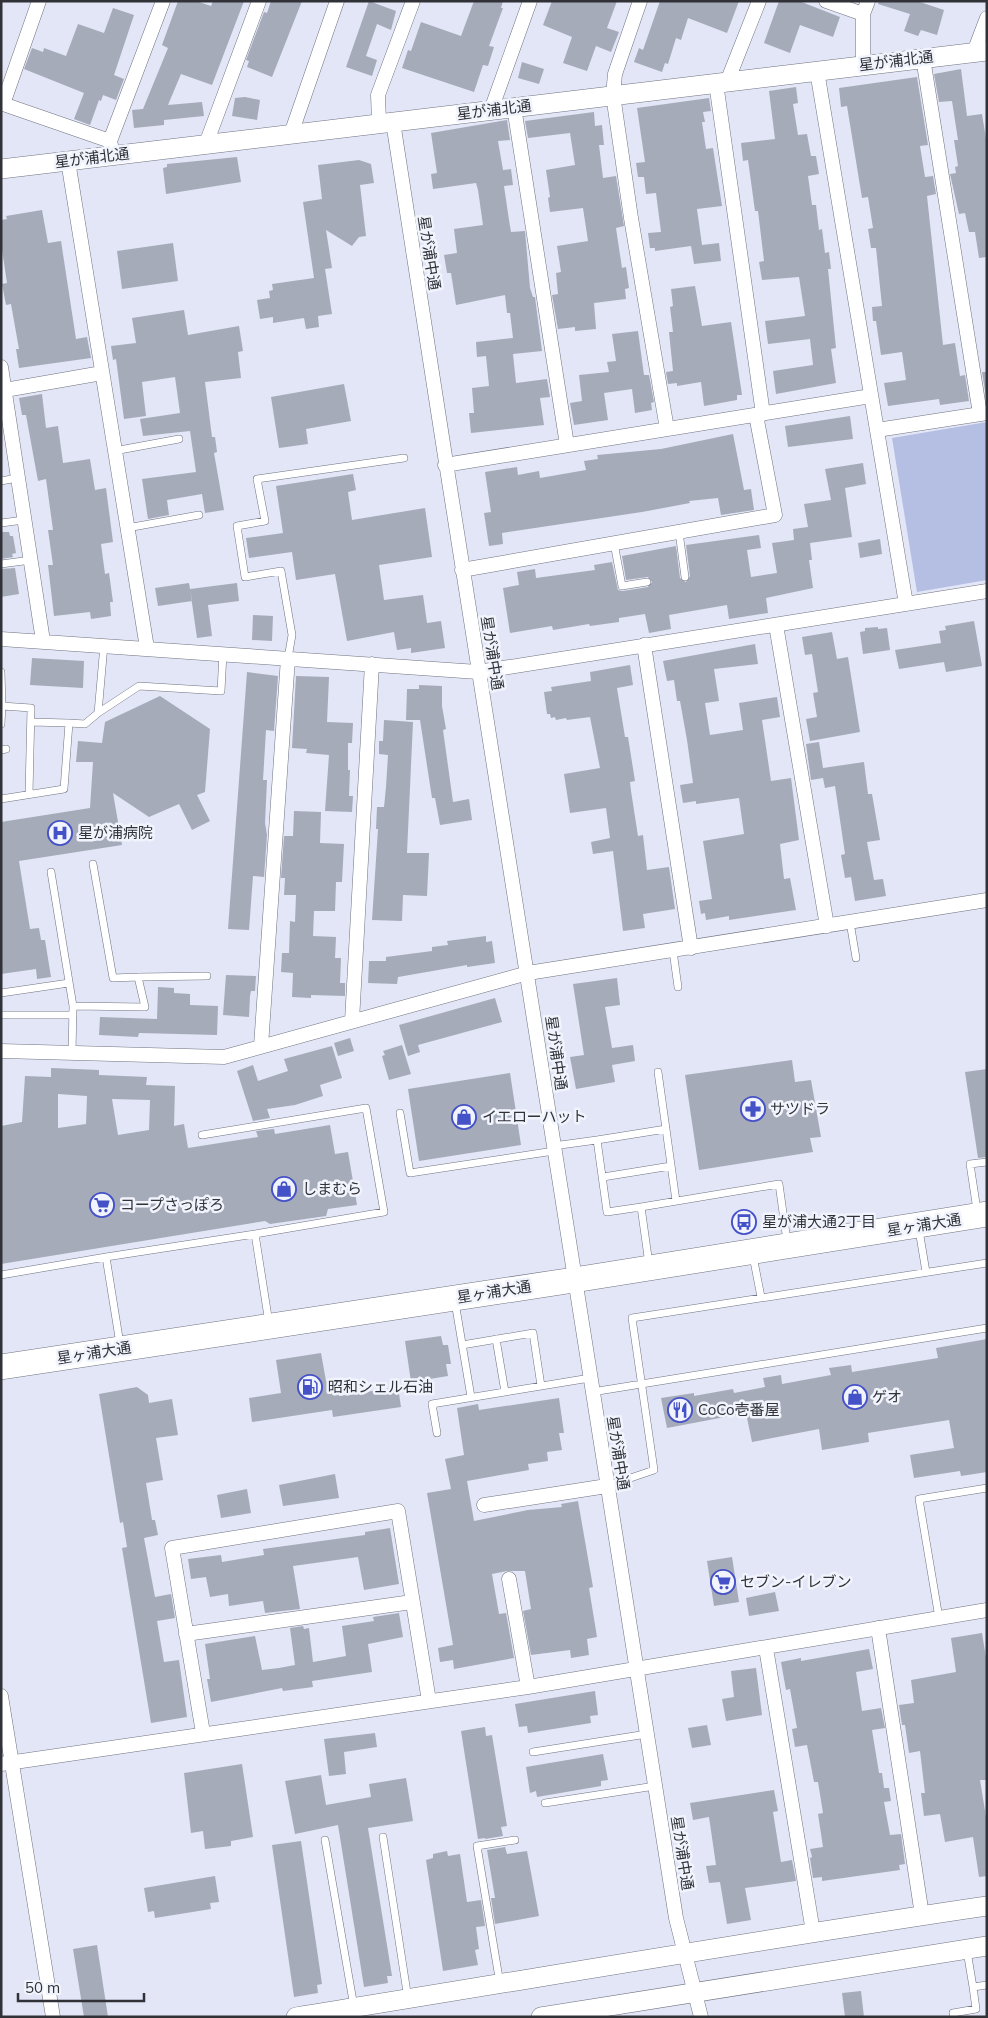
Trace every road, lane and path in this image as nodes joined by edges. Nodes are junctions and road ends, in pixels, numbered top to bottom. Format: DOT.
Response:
graph roads {
  1 [pos="39,1"];
  2 [pos="163,1"];
  3 [pos="259,1"];
  4 [pos="337,1"];
  5 [pos="413,1"];
  6 [pos="530,1"];
  7 [pos="640,1"];
  8 [pos="759,1"];
  9 [pos="826,1"];
  10 [pos="865,8"];
  11 [pos="987,18"];
  12 [pos="980,51"];
  13 [pos="923,58"];
  14 [pos="863,65"];
  15 [pos="817,71"];
  16 [pos="721,82"];
  17 [pos="613,96"];
  18 [pos="514,108"];
  19 [pos="491,110"];
  20 [pos="386,123"];
  21 [pos="291,134"];
  22 [pos="206,144"];
  23 [pos="111,148"];
  24 [pos="68,161"];
  25 [pos="1,169"];
  26 [pos="1,367"];
  27 [pos="102,373"];
  28 [pos="3,390"];
  29 [pos="871,396"];
  30 [pos="760,414"];
  31 [pos="984,414"];
  32 [pos="668,429"];
  33 [pos="877,430"];
  34 [pos="179,439"];
  35 [pos="567,445"];
  36 [pos="114,451"];
  37 [pos="404,458"];
  38 [pos="445,465"];
  39 [pos="18,478"];
  40 [pos="1,480"];
  41 [pos="199,515"];
  42 [pos="24,520"];
  43 [pos="1,523"];
  44 [pos="127,528"];
  45 [pos="679,532"];
  46 [pos="614,543"];
  47 [pos="30,560"];
  48 [pos="1,564"];
  49 [pos="462,570"];
  50 [pos="685,577"];
  51 [pos="648,582"];
  52 [pos="987,591"];
  53 [pos="906,604"];
  54 [pos="776,625"];
  55 [pos="1,639"];
  56 [pos="43,641"];
  57 [pos="104,645"];
  58 [pos="644,645"];
  59 [pos="147,648"];
  60 [pos="223,653"];
  61 [pos="288,658"];
  62 [pos="372,664"];
  63 [pos="1,672"];
  64 [pos="478,672"];
  65 [pos="2,706"];
  66 [pos="98,713"];
  67 [pos="31,722"];
  68 [pos="1,724"];
  69 [pos="69,724"];
  70 [pos="30,794"];
  71 [pos="1,799"];
  72 [pos="93,864"];
  73 [pos="51,872"];
  74 [pos="986,902"];
  75 [pos="850,922"];
  76 [pos="827,926"];
  77 [pos="691,948"];
  78 [pos="673,951"];
  79 [pos="856,958"];
  80 [pos="528,973"];
  81 [pos="138,976"];
  82 [pos="207,976"];
  83 [pos="69,983"];
  84 [pos="678,987"];
  85 [pos="1,993"];
  86 [pos="73,1006"];
  87 [pos="73,1014"];
  88 [pos="1,1015"];
  89 [pos="352,1021"];
  90 [pos="261,1046"];
  91 [pos="1,1051"];
  92 [pos="72,1053"];
  93 [pos="658,1072"];
  94 [pos="400,1113"];
  95 [pos="666,1129"];
  96 [pos="202,1135"];
  97 [pos="597,1140"];
  98 [pos="554,1149"];
  99 [pos="987,1162"];
  100 [pos="671,1166"];
  101 [pos="603,1177"];
  102 [pos="676,1201"];
  103 [pos="641,1207"];
  104 [pos="982,1215"];
  105 [pos="918,1226"];
  106 [pos="255,1234"];
  107 [pos="788,1246"];
  108 [pos="752,1252"];
  109 [pos="106,1257"];
  110 [pos="987,1263"];
  111 [pos="650,1268"];
  112 [pos="926,1272"];
  113 [pos="1,1275"];
  114 [pos="574,1280"];
  115 [pos="761,1297"];
  116 [pos="454,1298"];
  117 [pos="270,1326"];
  118 [pos="987,1328"];
  119 [pos="496,1339"];
  120 [pos="462,1345"];
  121 [pos="121,1349"];
  122 [pos="1,1367"];
  123 [pos="590,1378"];
  124 [pos="641,1384"];
  125 [pos="541,1386"];
  126 [pos="505,1392"];
  127 [pos="592,1392"];
  128 [pos="471,1397"];
  129 [pos="437,1433"];
  130 [pos="607,1486"];
  131 [pos="987,1488"];
  132 [pos="484,1505"];
  133 [pos="509,1579"];
  134 [pos="412,1602"];
  135 [pos="987,1610"];
  136 [pos="939,1618"];
  137 [pos="878,1628"];
  138 [pos="186,1634"];
  139 [pos="766,1648"];
  140 [pos="636,1670"];
  141 [pos="528,1687"];
  142 [pos="1,1696"];
  143 [pos="429,1701"];
  144 [pos="203,1733"];
  145 [pos="647,1734"];
  146 [pos="533,1752"];
  147 [pos="7,1763"];
  148 [pos="655,1786"];
  149 [pos="545,1803"];
  150 [pos="383,1837"];
  151 [pos="325,1840"];
  152 [pos="515,1840"];
  153 [pos="987,1906"];
  154 [pos="922,1915"];
  155 [pos="813,1932"];
  156 [pos="987,1946"];
  157 [pos="966,1949"];
  158 [pos="685,1953"];
  159 [pos="500,1984"];
  160 [pos="987,1985"];
  161 [pos="973,1987"];
  162 [pos="693,1991"];
  163 [pos="408,1999"];
  164 [pos="354,2008"];
  165 [pos="53,2017"];
  166 [pos="296,2017"];
  167 [pos="541,2017"];
  168 [pos="701,2017"];
  169 [pos="954,2017"];
  1 -- 23 [label="street"];
  2 -- 23 [label="street"];
  3 -- 22 [label="street"];
  4 -- 21 [label="street"];
  5 -- 20 [label="street, 星が浦中通"];
  6 -- 19 [label="street"];
  7 -- 17 [label="street"];
  8 -- 16 [label="street"];
  9 -- 10 [label="street"];
  10 -- 14 [label="street"];
  11 -- 12 [label="street"];
  12 -- 13 [label="street, 星が浦北通"];
  13 -- 14 [label="street, 星が浦北通"];
  13 -- 31 [label="street"];
  14 -- 15 [label="street, 星が浦北通"];
  15 -- 16 [label="street, 星が浦北通"];
  15 -- 29 [label="street"];
  16 -- 17 [label="street, 星が浦北通"];
  16 -- 30 [label="street"];
  17 -- 18 [label="street, 星が浦北通"];
  17 -- 32 [label="street"];
  18 -- 19 [label="street, 星が浦北通"];
  18 -- 35 [label="street"];
  19 -- 20 [label="street, 星が浦北通"];
  20 -- 21 [label="street, 星が浦北通"];
  20 -- 38 [label="street, 星が浦中通"];
  21 -- 22 [label="street, 星が浦北通"];
  22 -- 23 [label="street, 星が浦北通"];
  23 -- 24 [label="street, 星が浦北通"];
  24 -- 25 [label="street, 星が浦北通"];
  24 -- 27 [label="street"];
  26 -- 28 [label="street"];
  27 -- 28 [label="street"];
  27 -- 36 [label="street"];
  28 -- 39 [label="street"];
  29 -- 30 [label="street"];
  29 -- 33 [label="street"];
  30 -- 32 [label="street"];
  30 -- 45 [label="street"];
  31 -- 33 [label="street"];
  32 -- 35 [label="street"];
  33 -- 53 [label="street"];
  34 -- 36 [label="lane"];
  35 -- 38 [label="street"];
  36 -- 44 [label="street"];
  37 -- 61 [label="lane"];
  38 -- 49 [label="street, 星が浦中通"];
  39 -- 40 [label="lane"];
  39 -- 42 [label="street"];
  41 -- 44 [label="lane"];
  42 -- 43 [label="lane"];
  42 -- 47 [label="street"];
  44 -- 59 [label="street"];
  45 -- 46 [label="street"];
  45 -- 50 [label="lane"];
  46 -- 49 [label="street"];
  46 -- 51 [label="lane"];
  47 -- 48 [label="lane"];
  47 -- 56 [label="street"];
  49 -- 64 [label="street, 星が浦中通"];
  52 -- 53 [label="street"];
  53 -- 54 [label="street"];
  54 -- 58 [label="street"];
  54 -- 76 [label="street"];
  55 -- 56 [label="street"];
  56 -- 57 [label="street"];
  57 -- 59 [label="street"];
  57 -- 66 [label="lane"];
  58 -- 64 [label="street"];
  58 -- 77 [label="street"];
  59 -- 60 [label="street"];
  60 -- 61 [label="street"];
  60 -- 66 [label="lane"];
  61 -- 62 [label="street"];
  61 -- 90 [label="street"];
  62 -- 64 [label="street"];
  62 -- 89 [label="street"];
  63 -- 65 [label="lane"];
  64 -- 80 [label="street, 星が浦中通"];
  65 -- 67 [label="lane"];
  65 -- 68 [label="lane"];
  66 -- 69 [label="lane"];
  67 -- 69 [label="lane"];
  67 -- 70 [label="lane"];
  69 -- 70 [label="lane"];
  70 -- 71 [label="lane"];
  72 -- 81 [label="lane"];
  73 -- 83 [label="lane"];
  74 -- 75 [label="street"];
  75 -- 76 [label="street"];
  75 -- 79 [label="lane"];
  76 -- 77 [label="street"];
  77 -- 78 [label="street"];
  78 -- 80 [label="street"];
  78 -- 84 [label="lane"];
  80 -- 89 [label="street"];
  80 -- 98 [label="street, 星が浦中通"];
  81 -- 82 [label="lane"];
  81 -- 86 [label="lane"];
  83 -- 85 [label="lane"];
  83 -- 86 [label="lane"];
  86 -- 87 [label="lane"];
  87 -- 88 [label="lane"];
  87 -- 92 [label="lane"];
  89 -- 90 [label="street"];
  90 -- 92 [label="street"];
  91 -- 92 [label="street"];
  93 -- 95 [label="lane"];
  94 -- 98 [label="lane"];
  95 -- 97 [label="lane"];
  95 -- 100 [label="lane"];
  96 -- 106 [label="lane"];
  97 -- 98 [label="lane"];
  97 -- 101 [label="lane"];
  98 -- 114 [label="street, 星が浦中通"];
  99 -- 104 [label="lane"];
  100 -- 101 [label="lane"];
  100 -- 102 [label="lane"];
  101 -- 103 [label="lane"];
  102 -- 103 [label="lane"];
  102 -- 107 [label="lane"];
  103 -- 111 [label="lane"];
  104 -- 105 [label="highway, 星ヶ浦大通"];
  105 -- 107 [label="highway, 星ヶ浦大通"];
  105 -- 112 [label="lane"];
  106 -- 109 [label="lane"];
  106 -- 117 [label="lane"];
  107 -- 108 [label="highway, 星ヶ浦大通"];
  108 -- 111 [label="highway, 星ヶ浦大通"];
  108 -- 115 [label="lane"];
  109 -- 113 [label="lane"];
  109 -- 121 [label="lane"];
  110 -- 112 [label="lane"];
  111 -- 114 [label="highway, 星ヶ浦大通"];
  112 -- 115 [label="lane"];
  114 -- 116 [label="highway, 星ヶ浦大通"];
  114 -- 123 [label="street, 星が浦中通"];
  115 -- 124 [label="lane"];
  116 -- 117 [label="highway, 星ヶ浦大通"];
  116 -- 120 [label="lane"];
  117 -- 121 [label="highway, 星ヶ浦大通"];
  118 -- 124 [label="lane"];
  119 -- 120 [label="lane"];
  119 -- 125 [label="lane"];
  119 -- 126 [label="lane"];
  120 -- 128 [label="lane"];
  121 -- 122 [label="highway, 星ヶ浦大通"];
  123 -- 125 [label="lane"];
  123 -- 127 [label="street, 星が浦中通"];
  124 -- 127 [label="lane"];
  124 -- 130 [label="lane"];
  125 -- 126 [label="lane"];
  126 -- 128 [label="lane"];
  127 -- 130 [label="street, 星が浦中通"];
  128 -- 129 [label="lane"];
  130 -- 132 [label="street"];
  130 -- 140 [label="street, 星が浦中通"];
  131 -- 136 [label="lane"];
  133 -- 141 [label="street"];
  134 -- 138 [label="street"];
  134 -- 138 [label="street"];
  134 -- 143 [label="street"];
  135 -- 136 [label="street"];
  136 -- 137 [label="street"];
  137 -- 139 [label="street"];
  137 -- 154 [label="street"];
  138 -- 144 [label="street"];
  139 -- 140 [label="street"];
  139 -- 155 [label="street"];
  140 -- 141 [label="street"];
  140 -- 145 [label="street, 星が浦中通"];
  141 -- 143 [label="street"];
  142 -- 147 [label="street"];
  143 -- 144 [label="street"];
  144 -- 147 [label="street"];
  145 -- 146 [label="lane"];
  145 -- 148 [label="street, 星が浦中通"];
  147 -- 165 [label="street"];
  148 -- 149 [label="lane"];
  148 -- 158 [label="street, 星が浦中通"];
  150 -- 163 [label="lane"];
  151 -- 164 [label="lane"];
  152 -- 159 [label="lane"];
  153 -- 154 [label="street"];
  154 -- 155 [label="street"];
  155 -- 158 [label="street"];
  156 -- 157 [label="street"];
  157 -- 161 [label="lane"];
  157 -- 162 [label="street"];
  158 -- 159 [label="street"];
  158 -- 162 [label="street, 星が浦中通"];
  159 -- 163 [label="street"];
  160 -- 161 [label="lane"];
  161 -- 169 [label="lane"];
  162 -- 167 [label="street"];
  162 -- 168 [label="street, 星が浦中通"];
  163 -- 164 [label="street"];
  164 -- 166 [label="street"];
}
